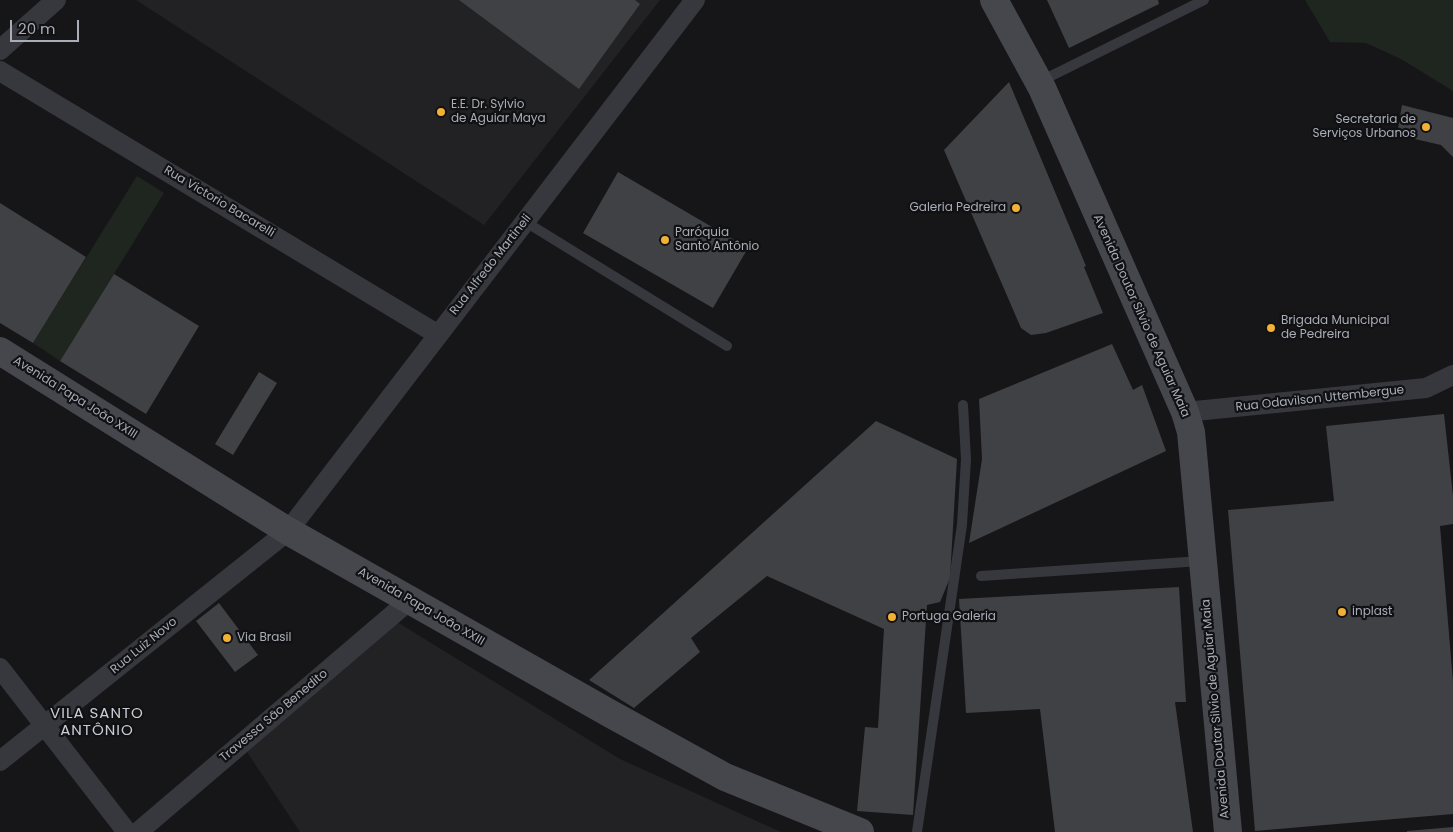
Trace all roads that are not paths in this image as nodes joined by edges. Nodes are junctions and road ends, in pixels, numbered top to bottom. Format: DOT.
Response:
graph roads {
  1 [pos="56,0"];
  2 [pos="695,0"];
  3 [pos="994,0"];
  4 [pos="1204,0"];
  5 [pos="0,50"];
  6 [pos="0,71"];
  7 [pos="1038,82"];
  8 [pos="524,221"];
  9 [pos="437,334"];
  10 [pos="727,346"];
  11 [pos="0,351"];
  12 [pos="1453,375"];
  13 [pos="963,405"];
  14 [pos="1185,412"];
  15 [pos="288,531"];
  16 [pos="1202,561"];
  17 [pos="981,576"];
  18 [pos="410,600"];
  19 [pos="0,668"];
  20 [pos="45,725"];
  21 [pos="0,761"];
  22 [pos="127,832"];
  23 [pos="138,832"];
  24 [pos="860,832"];
  25 [pos="917,832"];
  26 [pos="1228,832"];
  1 -- 5 [label="street"];
  2 -- 8 [label="street, Rua Alfredo Martineli"];
  3 -- 7 [label="main road, Avenida Doutor Silvio de Aguiar Maia"];
  4 -- 7 [label="lane"];
  6 -- 9 [label="street, Rua Victorio Bacarelli"];
  7 -- 14 [label="main road, Avenida Doutor Silvio de Aguiar Maia"];
  8 -- 9 [label="street, Rua Alfredo Martineli"];
  8 -- 10 [label="lane"];
  9 -- 15 [label="street, Rua Alfredo Martineli"];
  11 -- 15 [label="main road, Avenida Papa João XXIII"];
  12 -- 14 [label="street, Rua Odavilson Uttembergue"];
  13 -- 25 [label="lane"];
  14 -- 16 [label="main road, Avenida Doutor Silvio de Aguiar Maia"];
  15 -- 18 [label="main road, Avenida Papa João XXIII"];
  15 -- 20 [label="street, Rua Luiz Novo"];
  16 -- 17 [label="lane"];
  16 -- 26 [label="main road, Avenida Doutor Silvio de Aguiar Maia"];
  18 -- 23 [label="street, Travessa São Benedito"];
  18 -- 24 [label="main road, Avenida Papa João XXIII"];
  19 -- 20 [label="street"];
  20 -- 21 [label="street, Rua Luiz Novo"];
  20 -- 22 [label="street"];
}
